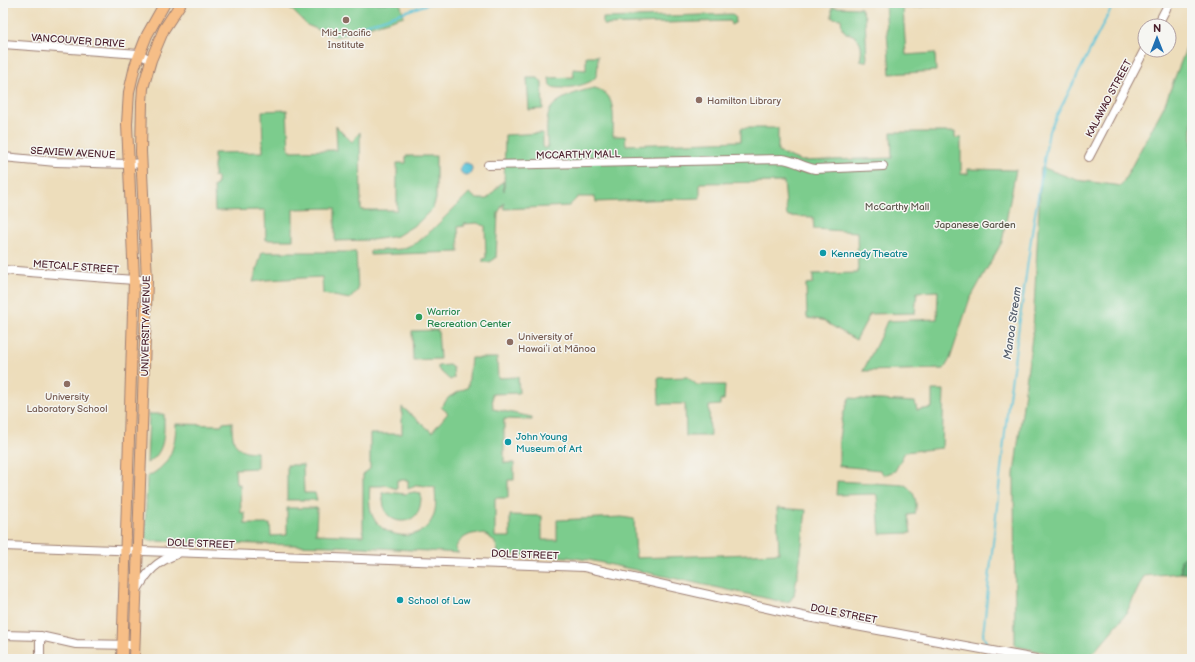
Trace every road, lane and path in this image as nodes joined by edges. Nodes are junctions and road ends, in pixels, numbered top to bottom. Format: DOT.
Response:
graph roads {
  1 [pos="165,3"];
  2 [pos="181,3"];
  3 [pos="1169,3"];
  4 [pos="1161,18"];
  5 [pos="3,44"];
  6 [pos="139,54"];
  7 [pos="1140,58"];
  8 [pos="151,60"];
  9 [pos="1089,157"];
  10 [pos="3,158"];
  11 [pos="142,163"];
  12 [pos="129,164"];
  13 [pos="488,165"];
  14 [pos="883,166"];
  15 [pos="3,270"];
  16 [pos="134,280"];
  17 [pos="147,280"];
  18 [pos="3,546"];
  19 [pos="125,550"];
  20 [pos="138,551"];
  21 [pos="179,553"];
  22 [pos="137,590"];
  23 [pos="3,635"];
  24 [pos="40,636"];
  25 [pos="122,644"];
  26 [pos="135,645"];
  27 [pos="40,659"];
  28 [pos="122,659"];
  29 [pos="134,659"];
  30 [pos="1036,659"];
  1 -- 6 [label="main road, UNIVERSITY AVENUE"];
  2 -- 8 [label="main road, UNIVERSITY AVENUE"];
  3 -- 4 [label="street"];
  5 -- 6 [label="street, VANCOUVER DRIVE"];
  6 -- 8 [label="street, VANCOUVER DRIVE"];
  6 -- 12 [label="main road, UNIVERSITY AVENUE"];
  7 -- 9 [label="street, KALAWAO STREET"];
  8 -- 11 [label="main road, UNIVERSITY AVENUE"];
  10 -- 12 [label="street, SEAVIEW AVENUE"];
  11 -- 12 [label="street, SEAVIEW AVENUE"];
  11 -- 17 [label="main road, UNIVERSITY AVENUE"];
  12 -- 16 [label="main road, UNIVERSITY AVENUE"];
  13 -- 14 [label="street, MCCARTHY MALL"];
  15 -- 16 [label="street, METCALF STREET"];
  16 -- 17 [label="street, METCALF STREET"];
  16 -- 19 [label="main road, UNIVERSITY AVENUE"];
  17 -- 20 [label="main road, UNIVERSITY AVENUE"];
  18 -- 19 [label="street, DOLE STREET"];
  19 -- 20 [label="street, DOLE STREET"];
  19 -- 25 [label="main road, UNIVERSITY AVENUE"];
  20 -- 21 [label="street, DOLE STREET"];
  20 -- 22 [label="main road, UNIVERSITY AVENUE"];
  21 -- 22 [label="street"];
  21 -- 30 [label="street, DOLE STREET"];
  22 -- 26 [label="main road, UNIVERSITY AVENUE"];
  23 -- 24 [label="street"];
  24 -- 25 [label="street"];
  24 -- 27 [label="street"];
  25 -- 26 [label="street"];
  25 -- 28 [label="main road, UNIVERSITY AVENUE"];
  26 -- 29 [label="main road, UNIVERSITY AVENUE"];
}
